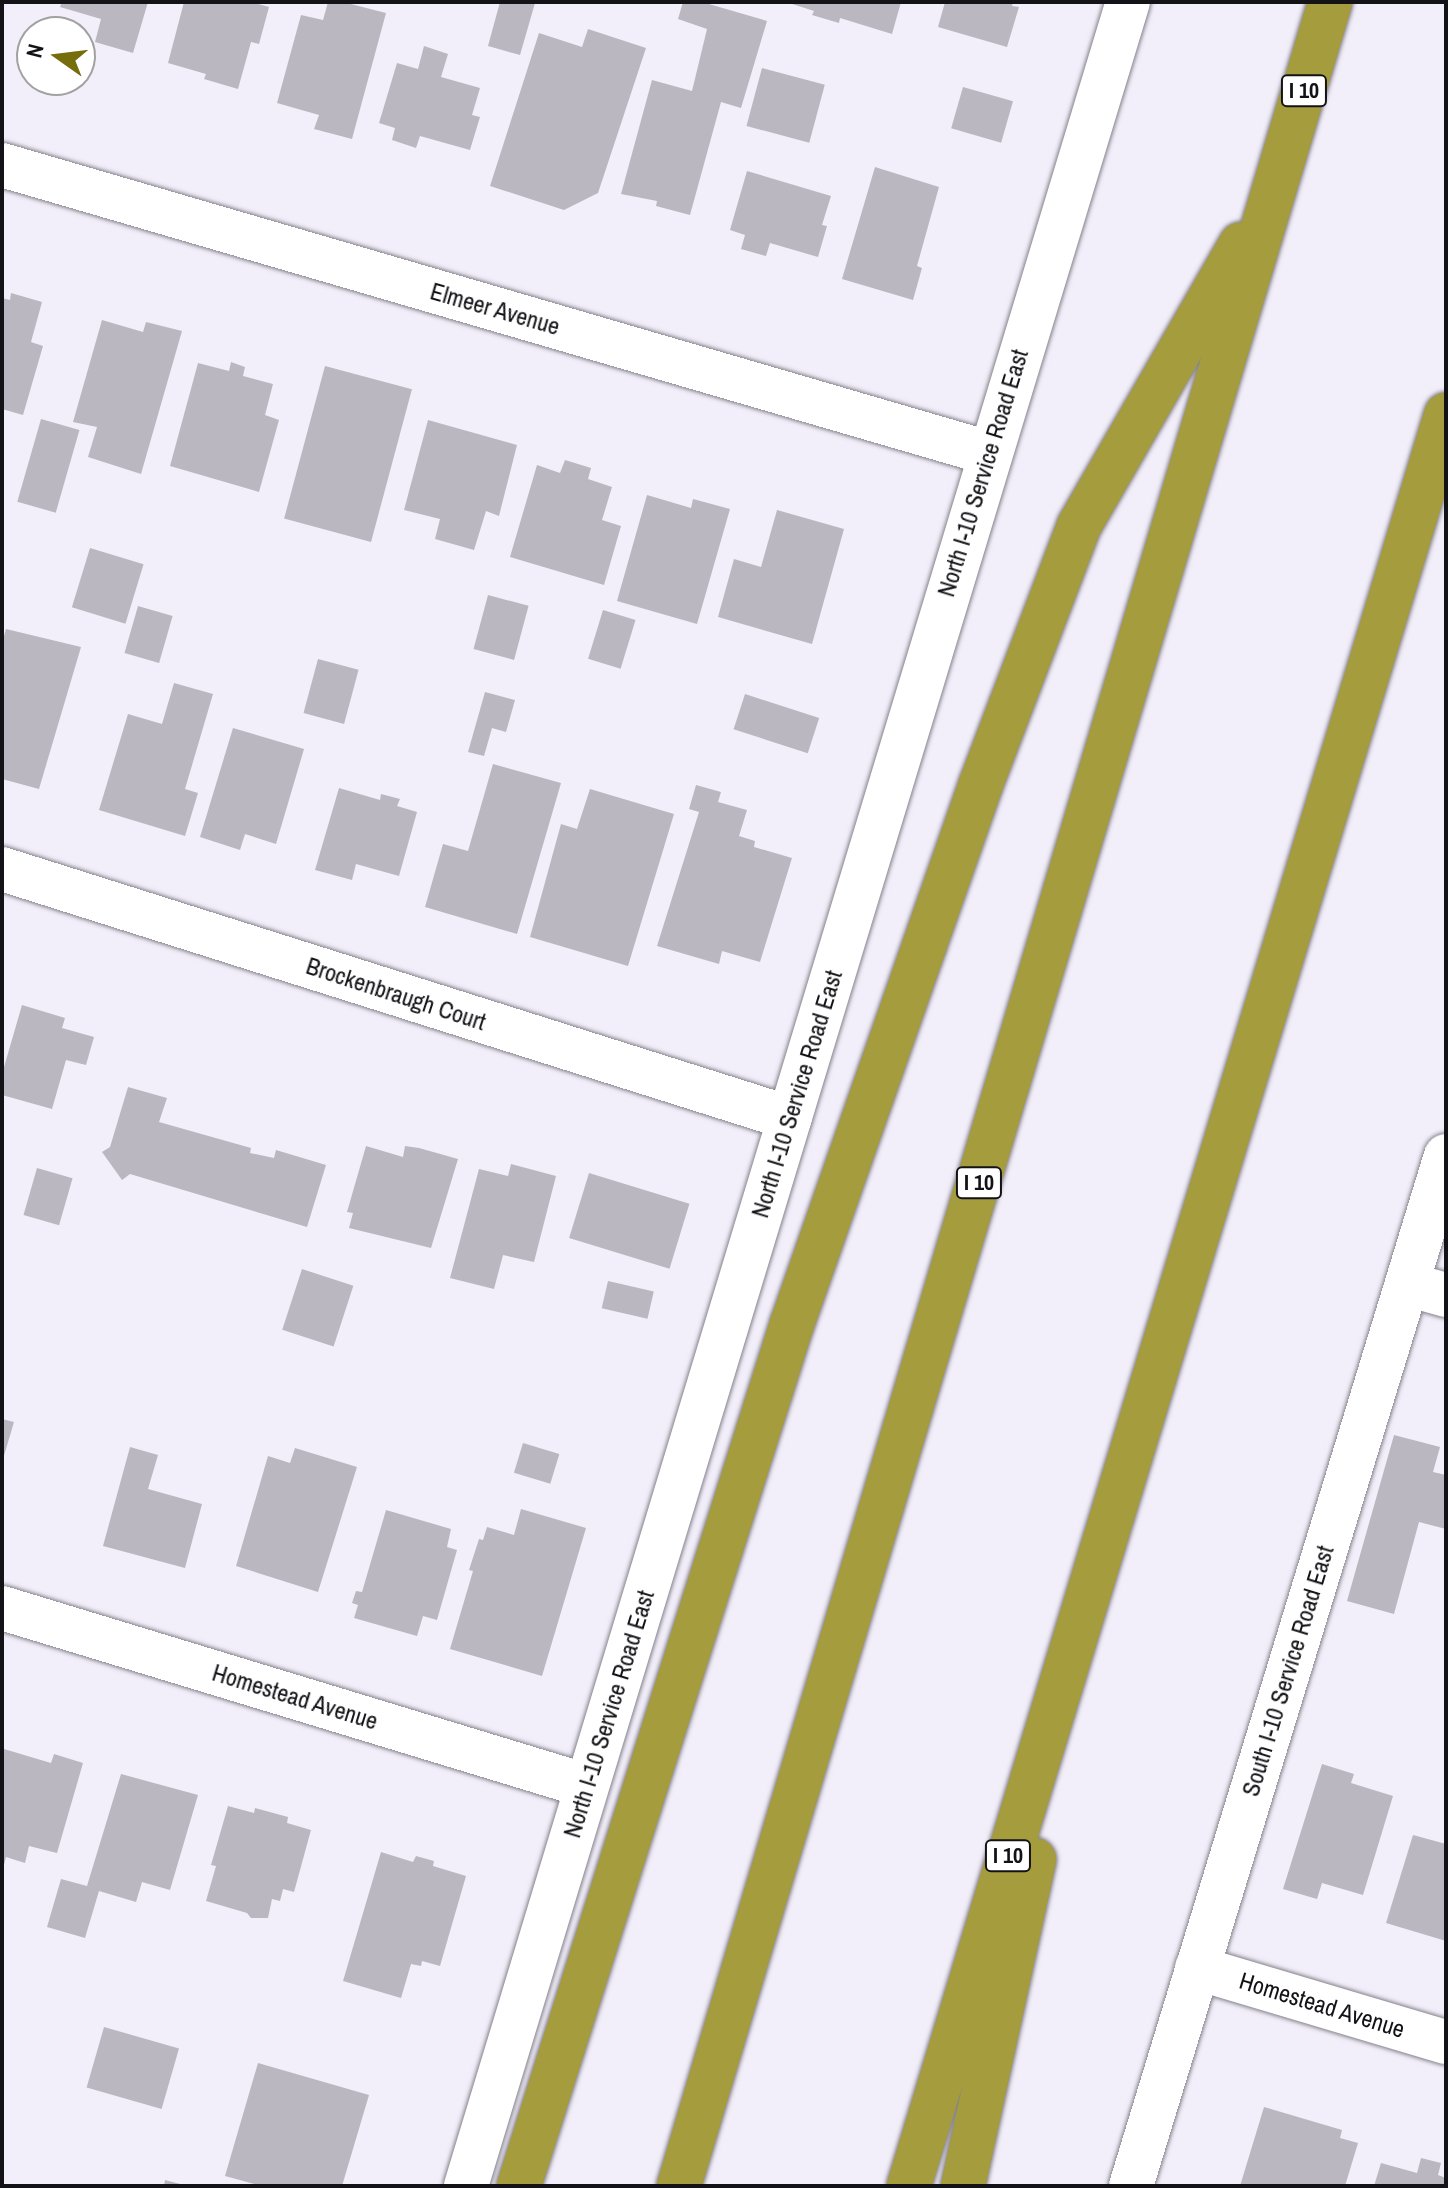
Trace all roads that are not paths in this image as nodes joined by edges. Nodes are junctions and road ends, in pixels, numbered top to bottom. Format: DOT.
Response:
graph roads {
  1 [pos="1128,2"];
  2 [pos="1330,2"];
  3 [pos="2,165"];
  4 [pos="1278,179"];
  5 [pos="1446,415"];
  6 [pos="989,453"];
  7 [pos="2,869"];
  8 [pos="790,1118"];
  9 [pos="1446,1156"];
  10 [pos="1427,1290"];
  11 [pos="1108,1526"];
  12 [pos="2,1608"];
  13 [pos="587,1786"];
  14 [pos="1197,1968"];
  15 [pos="1446,2042"];
  16 [pos="466,2186"];
  17 [pos="519,2186"];
  18 [pos="679,2186"];
  19 [pos="909,2186"];
  20 [pos="963,2186"];
  21 [pos="1131,2186"];
  1 -- 6 [label="street, North I-10 Service Road East"];
  2 -- 4 [label="highway, I 10"];
  3 -- 6 [label="street, Elmeer Avenue"];
  4 -- 17 [label="highway"];
  4 -- 18 [label="highway, I 10"];
  5 -- 11 [label="highway, I 10"];
  6 -- 8 [label="street, North I-10 Service Road East"];
  7 -- 8 [label="street, Brockenbraugh Court"];
  8 -- 13 [label="street, North I-10 Service Road East"];
  9 -- 10 [label="street, South I-10 Service Road East"];
  10 -- 14 [label="street, South I-10 Service Road East"];
  11 -- 19 [label="highway, I 10"];
  11 -- 20 [label="highway"];
  12 -- 13 [label="street, Homestead Avenue"];
  13 -- 16 [label="street, North I-10 Service Road East"];
  14 -- 15 [label="street, Homestead Avenue"];
  14 -- 21 [label="street, South I-10 Service Road East"];
}
